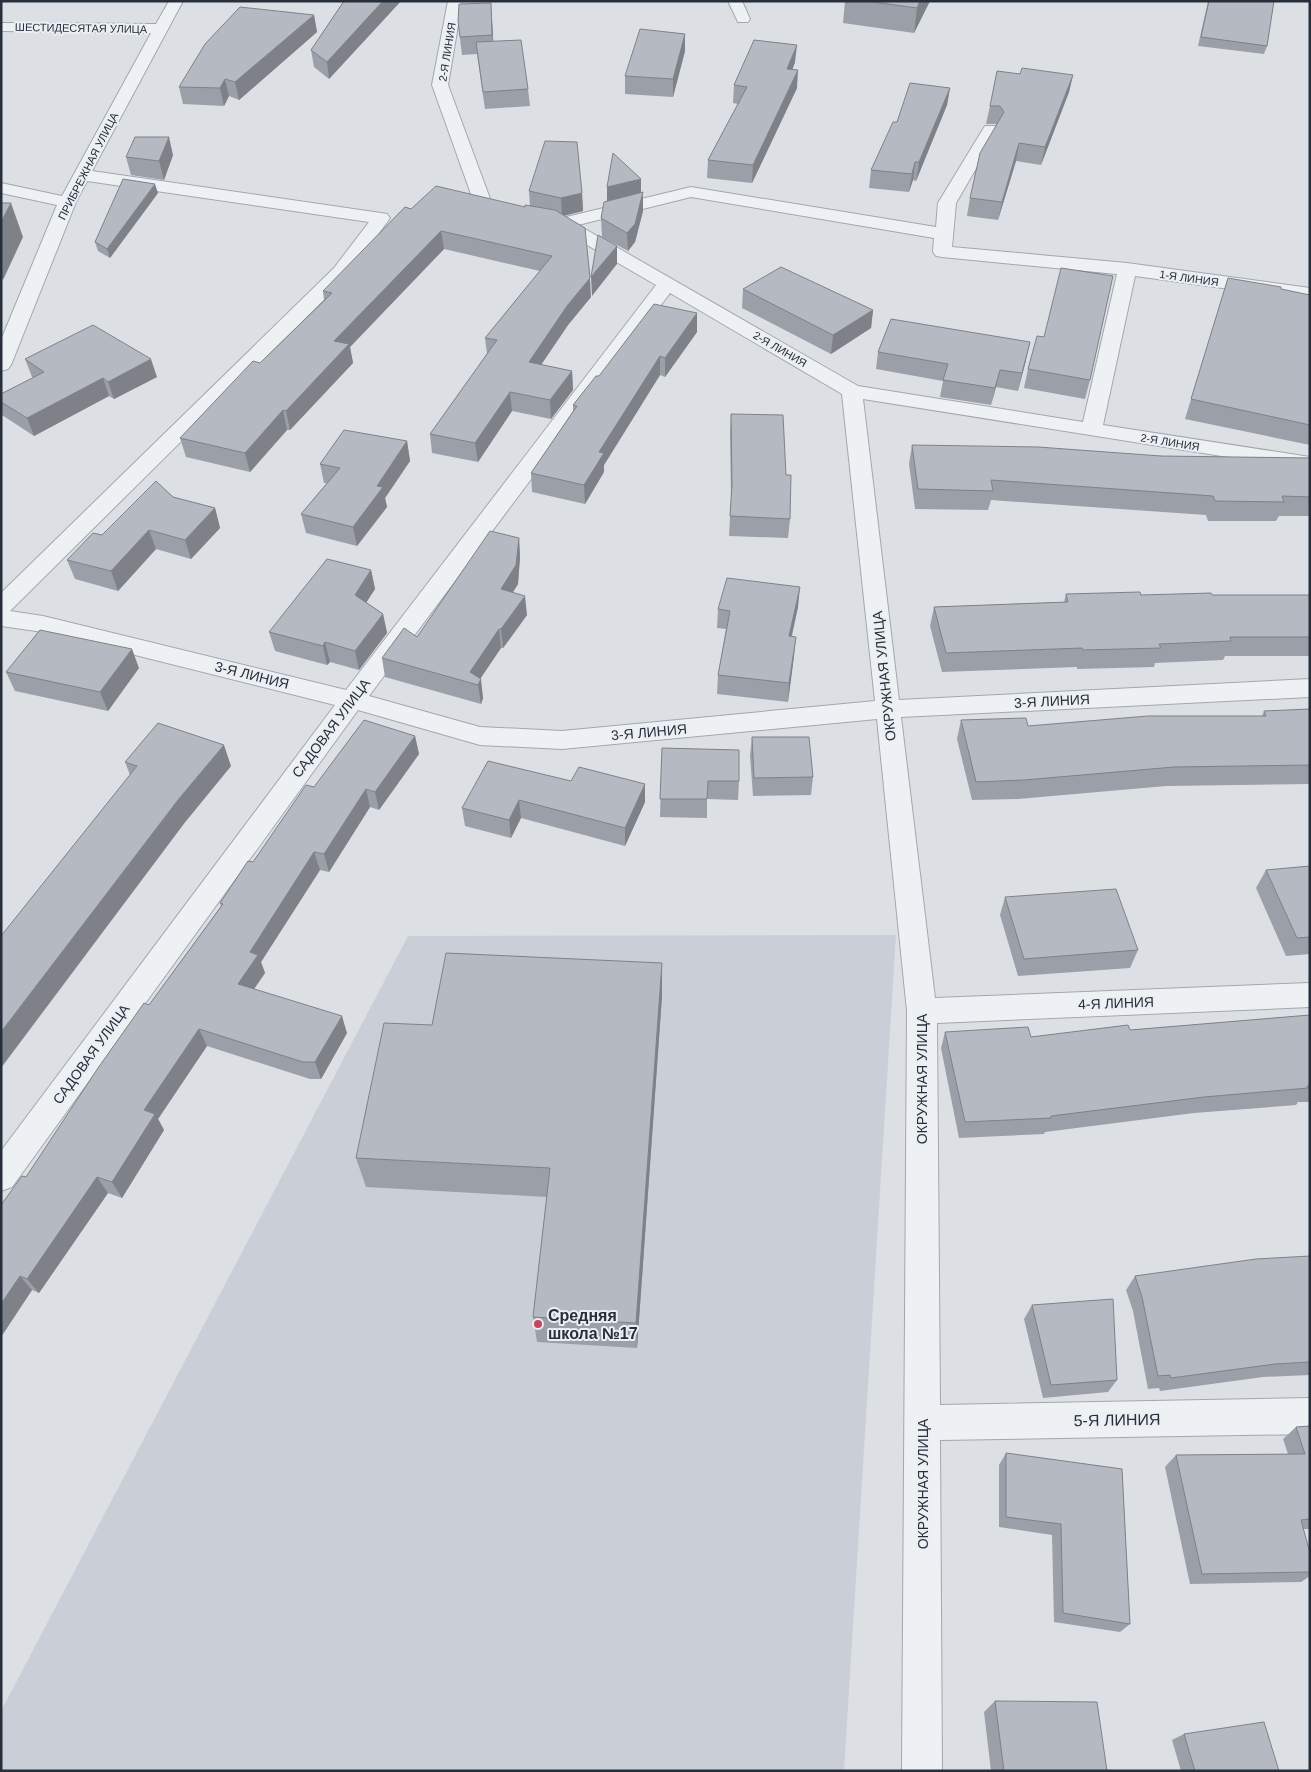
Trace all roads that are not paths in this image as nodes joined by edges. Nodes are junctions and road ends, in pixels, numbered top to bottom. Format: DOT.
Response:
graph roads {
  1 [pos="176,1"];
  2 [pos="455,1"];
  3 [pos="735,1"];
  4 [pos="743,19"];
  5 [pos="1,27"];
  6 [pos="161,29"];
  7 [pos="991,129"];
  8 [pos="82,175"];
  9 [pos="1,188"];
  10 [pos="67,202"];
  11 [pos="562,223"];
  12 [pos="944,234"];
  13 [pos="1127,269"];
  14 [pos="667,284"];
  15 [pos="1310,294"];
  16 [pos="1,365"];
  17 [pos="852,391"];
  18 [pos="1092,429"];
  19 [pos="1310,464"];
  20 [pos="1,607"];
  21 [pos="1,618"];
  22 [pos="1310,688"];
  23 [pos="352,700"];
  24 [pos="888,709"];
  25 [pos="1310,995"];
  26 [pos="922,1011"];
  27 [pos="1,1177"];
  28 [pos="1310,1416"];
  29 [pos="924,1423"];
  30 [pos="922,1771"];
  1 -- 6 [label="street, ПРИБРЕЖНАЯ УЛИЦА"];
  2 -- 11 [label="street, 2-Я ЛИНИЯ"];
  3 -- 4 [label="street"];
  5 -- 6 [label="street, ШЕСТИДЕСЯТАЯ УЛИЦА"];
  6 -- 8 [label="street, ПРИБРЕЖНАЯ УЛИЦА"];
  7 -- 12 [label="street"];
  8 -- 10 [label="street, ПРИБРЕЖНАЯ УЛИЦА"];
  8 -- 20 [label="street"];
  9 -- 10 [label="street"];
  10 -- 16 [label="street, ПРИБРЕЖНАЯ УЛИЦА"];
  11 -- 12 [label="street"];
  11 -- 14 [label="street, 2-Я ЛИНИЯ"];
  12 -- 13 [label="street, 1-Я ЛИНИЯ"];
  13 -- 15 [label="street, 1-Я ЛИНИЯ"];
  13 -- 18 [label="street"];
  14 -- 17 [label="street, 2-Я ЛИНИЯ"];
  14 -- 23 [label="street, САДОВАЯ УЛИЦА"];
  17 -- 18 [label="street, 2-Я ЛИНИЯ"];
  17 -- 24 [label="street, ОКРУЖНАЯ УЛИЦА"];
  18 -- 19 [label="street, 2-Я ЛИНИЯ"];
  21 -- 23 [label="street, 3-Я ЛИНИЯ"];
  22 -- 24 [label="street, 3-Я ЛИНИЯ"];
  23 -- 24 [label="street, 3-Я ЛИНИЯ"];
  23 -- 27 [label="street, САДОВАЯ УЛИЦА"];
  24 -- 26 [label="street, ОКРУЖНАЯ УЛИЦА"];
  25 -- 26 [label="street, 4-Я ЛИНИЯ"];
  26 -- 29 [label="street, ОКРУЖНАЯ УЛИЦА"];
  28 -- 29 [label="street, 5-Я ЛИНИЯ"];
  29 -- 30 [label="street, ОКРУЖНАЯ УЛИЦА"];
}
